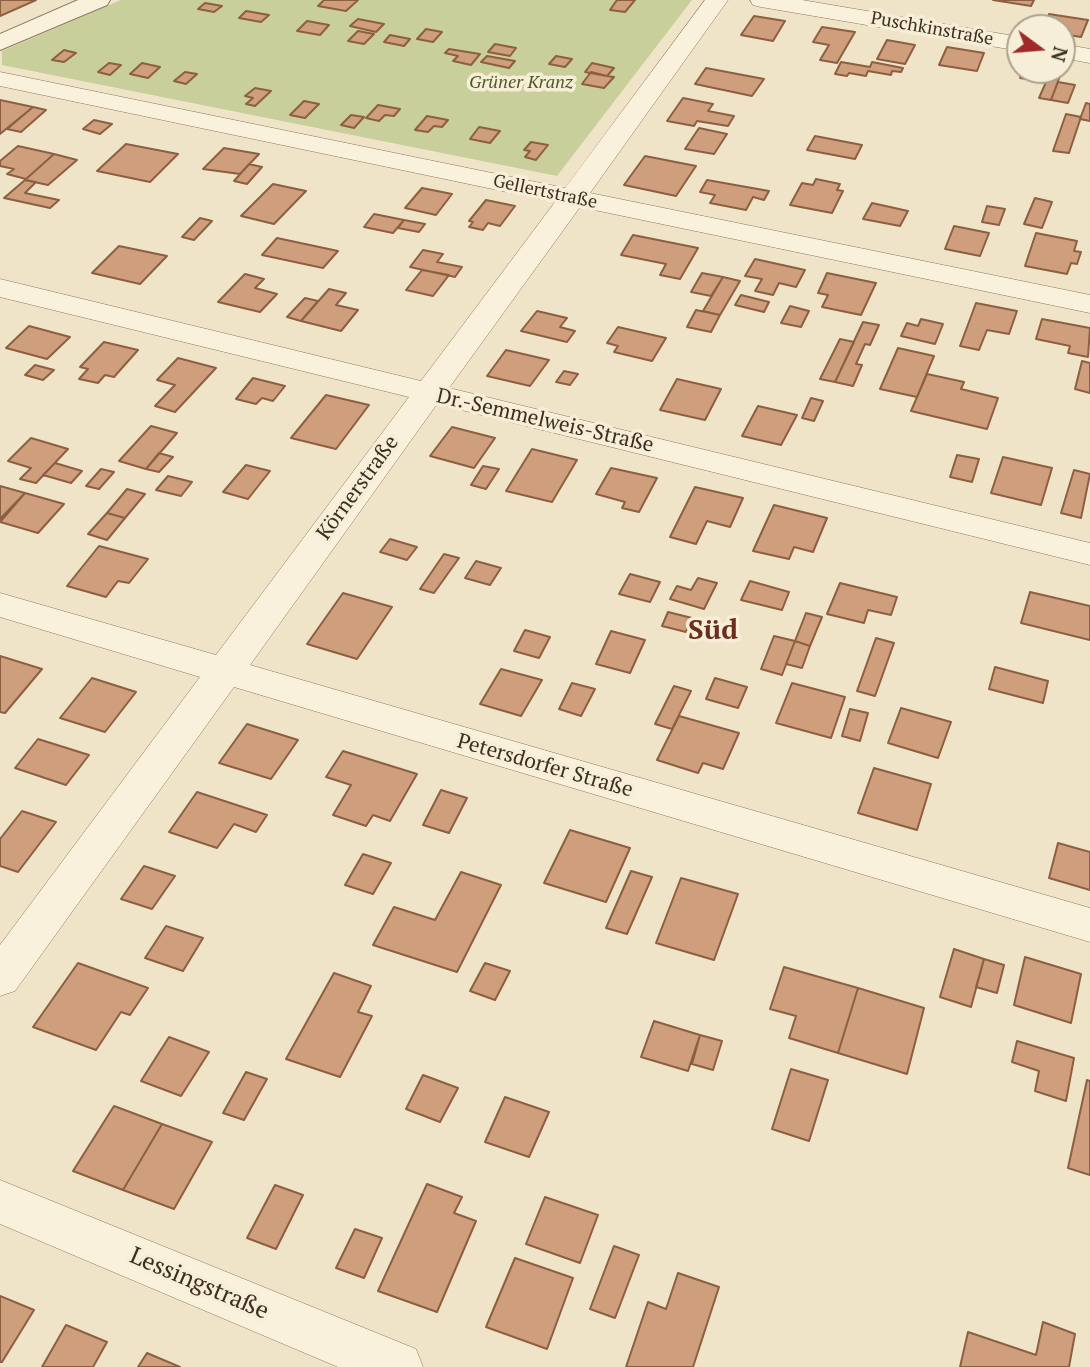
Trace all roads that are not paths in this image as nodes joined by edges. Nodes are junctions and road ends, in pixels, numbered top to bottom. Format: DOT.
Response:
graph roads {
  1 [pos="98,0"];
  2 [pos="717,0"];
  3 [pos="761,0"];
  4 [pos="1006,42"];
  5 [pos="0,43"];
  6 [pos="0,79"];
  7 [pos="572,198"];
  8 [pos="0,288"];
  9 [pos="1090,304"];
  10 [pos="428,393"];
  11 [pos="1090,554"];
  12 [pos="0,605"];
  13 [pos="223,671"];
  14 [pos="1090,925"];
  15 [pos="0,978"];
  16 [pos="0,1202"];
  17 [pos="398,1367"];
  1 -- 5 [label="street"];
  2 -- 7 [label="street, Körnerstraße"];
  3 -- 4 [label="street, Puschkinstraße"];
  6 -- 7 [label="street, Gellertstraße"];
  7 -- 9 [label="street, Gellertstraße"];
  7 -- 10 [label="street, Körnerstraße"];
  8 -- 10 [label="street, Dr.-Semmelweis-Straße"];
  10 -- 11 [label="street, Dr.-Semmelweis-Straße"];
  10 -- 13 [label="street, Körnerstraße"];
  12 -- 13 [label="street, Petersdorfer Straße"];
  13 -- 14 [label="street, Petersdorfer Straße"];
  13 -- 15 [label="street, Körnerstraße"];
  16 -- 17 [label="street, Lessingstraße"];
}
